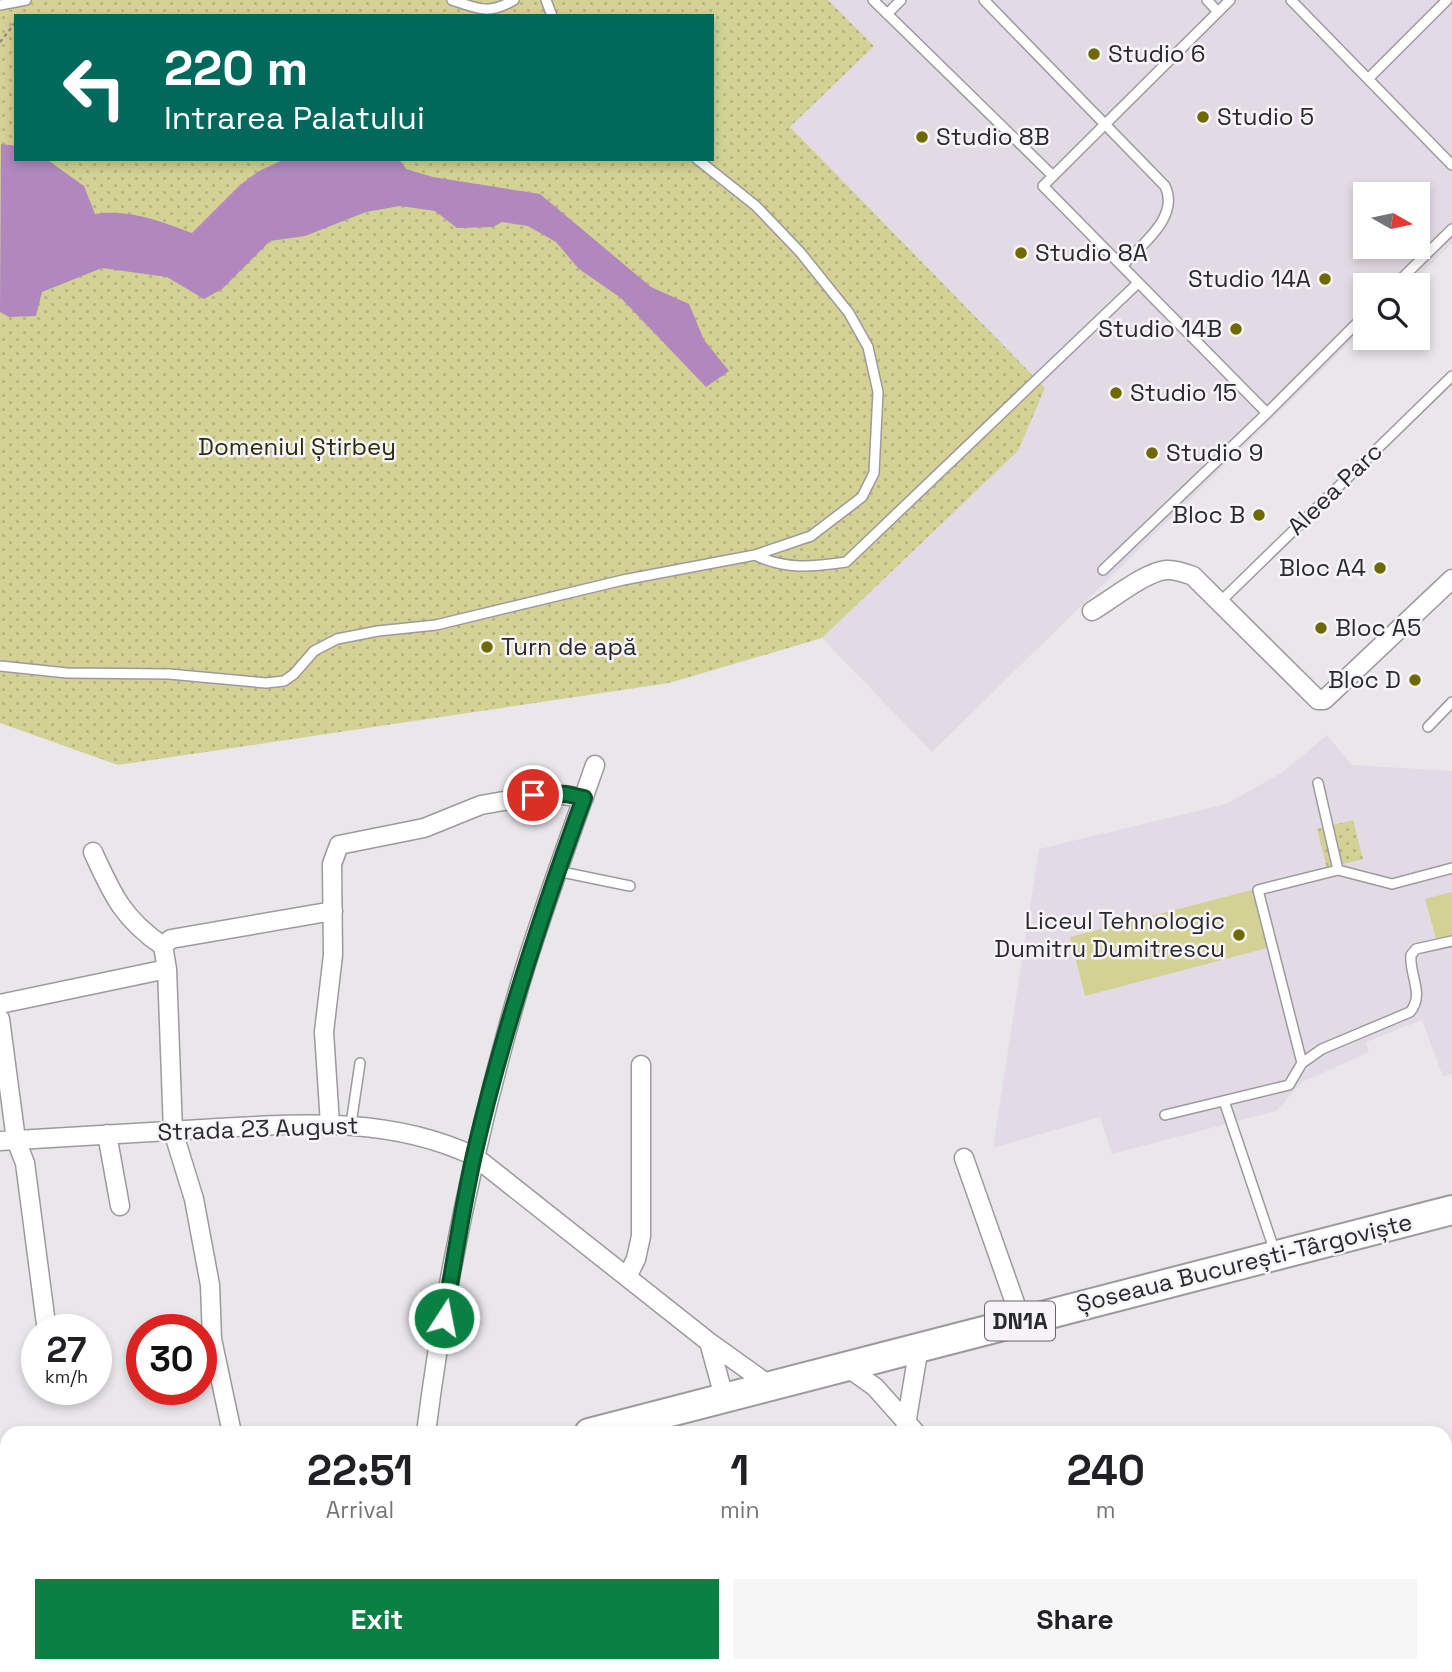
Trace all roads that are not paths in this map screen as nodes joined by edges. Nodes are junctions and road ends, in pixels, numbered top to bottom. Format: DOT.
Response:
graph roads {
  1 [pos="26,0"];
  2 [pos="452,0"];
  3 [pos="514,0"];
  4 [pos="873,0"];
  5 [pos="901,0"];
  6 [pos="984,0"];
  7 [pos="1207,0"];
  8 [pos="1230,0"];
  9 [pos="1291,0"];
  10 [pos="1447,0"];
  11 [pos="0,5"];
  12 [pos="1218,12"];
  13 [pos="887,14"];
  14 [pos="1368,79"];
  15 [pos="1107,123"];
  16 [pos="699,161"];
  17 [pos="1452,165"];
  18 [pos="1053,176"];
  19 [pos="1452,229"];
  20 [pos="1122,266"];
  21 [pos="1407,273"];
  22 [pos="1138,283"];
  23 [pos="1353,327"];
  24 [pos="1452,376"];
  25 [pos="1267,413"];
  26 [pos="755,555"];
  27 [pos="1103,570"];
  28 [pos="1452,579"];
  29 [pos="1219,603"];
  30 [pos="1092,611"];
  31 [pos="0,666"];
  32 [pos="1452,702"];
  33 [pos="1428,727"];
  34 [pos="595,765"];
  35 [pos="1318,783"];
  36 [pos="584,798"];
  37 [pos="93,852"];
  38 [pos="1452,868"];
  39 [pos="1338,870"];
  40 [pos="557,871"];
  41 [pos="630,886"];
  42 [pos="333,911"];
  43 [pos="1452,941"];
  44 [pos="163,946"];
  45 [pos="167,969"];
  46 [pos="0,1004"];
  47 [pos="0,1019"];
  48 [pos="360,1063"];
  49 [pos="1302,1063"];
  50 [pos="641,1065"];
  51 [pos="1224,1101"];
  52 [pos="1165,1115"];
  53 [pos="330,1124"];
  54 [pos="351,1124"];
  55 [pos="173,1131"];
  56 [pos="107,1134"];
  57 [pos="8,1140"];
  58 [pos="474,1156"];
  59 [pos="964,1158"];
  60 [pos="120,1206"];
  61 [pos="1452,1210"];
  62 [pos="1276,1255"];
  63 [pos="628,1275"];
  64 [pos="45,1314"];
  65 [pos="1021,1321"];
  66 [pos="709,1342"];
  67 [pos="919,1347"];
  68 [pos="844,1365"];
  69 [pos="769,1385"];
  70 [pos="724,1397"];
  71 [pos="231,1426"];
  72 [pos="427,1426"];
  73 [pos="615,1426"];
  74 [pos="907,1426"];
  75 [pos="909,1426"];
  1 -- 11 [label="lane"];
  2 -- 3 [label="lane"];
  4 -- 13 [label="lane"];
  5 -- 13 [label="lane"];
  6 -- 15 [label="lane"];
  7 -- 12 [label="lane"];
  8 -- 12 [label="lane"];
  9 -- 14 [label="lane"];
  10 -- 14 [label="lane"];
  12 -- 15 [label="lane"];
  13 -- 18 [label="lane"];
  14 -- 17 [label="lane"];
  15 -- 18 [label="lane"];
  15 -- 20 [label="lane"];
  16 -- 26 [label="lane"];
  18 -- 20 [label="lane"];
  19 -- 21 [label="lane"];
  20 -- 22 [label="lane"];
  22 -- 25 [label="lane"];
  22 -- 26 [label="lane"];
  23 -- 25 [label="lane"];
  24 -- 29 [label="lane, Aleea Parc"];
  25 -- 27 [label="lane"];
  26 -- 31 [label="lane"];
  28 -- 29 [label="street"];
  29 -- 30 [label="street"];
  32 -- 33 [label="lane"];
  34 -- 36 [label="street"];
  35 -- 39 [label="lane"];
  36 -- 40 [label="street"];
  36 -- 42 [label="street"];
  37 -- 44 [label="street"];
  38 -- 39 [label="lane"];
  39 -- 49 [label="lane"];
  40 -- 41 [label="lane"];
  40 -- 58 [label="street"];
  42 -- 44 [label="street"];
  42 -- 53 [label="street"];
  43 -- 49 [label="lane"];
  44 -- 45 [label="street"];
  45 -- 46 [label="street"];
  45 -- 55 [label="street"];
  47 -- 57 [label="street"];
  48 -- 54 [label="lane"];
  49 -- 51 [label="lane"];
  50 -- 63 [label="street"];
  51 -- 52 [label="lane"];
  51 -- 62 [label="lane"];
  53 -- 54 [label="street, Strada 23 August"];
  53 -- 55 [label="street, Strada 23 August"];
  54 -- 58 [label="street, Strada 23 August"];
  55 -- 56 [label="street, Strada 23 August"];
  55 -- 71 [label="street"];
  56 -- 57 [label="street, Strada 23 August"];
  56 -- 60 [label="street"];
  57 -- 64 [label="street"];
  58 -- 63 [label="street, Strada 23 August"];
  58 -- 72 [label="street"];
  59 -- 65 [label="street"];
  61 -- 62 [label="main road, Șoseaua București-Târgoviște / DN1A"];
  62 -- 65 [label="main road, Șoseaua București-Târgoviște / DN1A"];
  63 -- 66 [label="street, Strada 23 August"];
  65 -- 67 [label="main road, Șoseaua București-Târgoviște / DN1A"];
  66 -- 69 [label="street, Strada 23 August"];
  66 -- 70 [label="street"];
  67 -- 68 [label="main road, Șoseaua București-Târgoviște / DN1A"];
  67 -- 75 [label="street"];
  68 -- 69 [label="main road, Șoseaua București-Târgoviște / DN1A"];
  68 -- 74 [label="street"];
  69 -- 70 [label="main road, Șoseaua București-Târgoviște / DN1A"];
  70 -- 73 [label="main road, Șoseaua București-Târgoviște / DN1A"];
}
